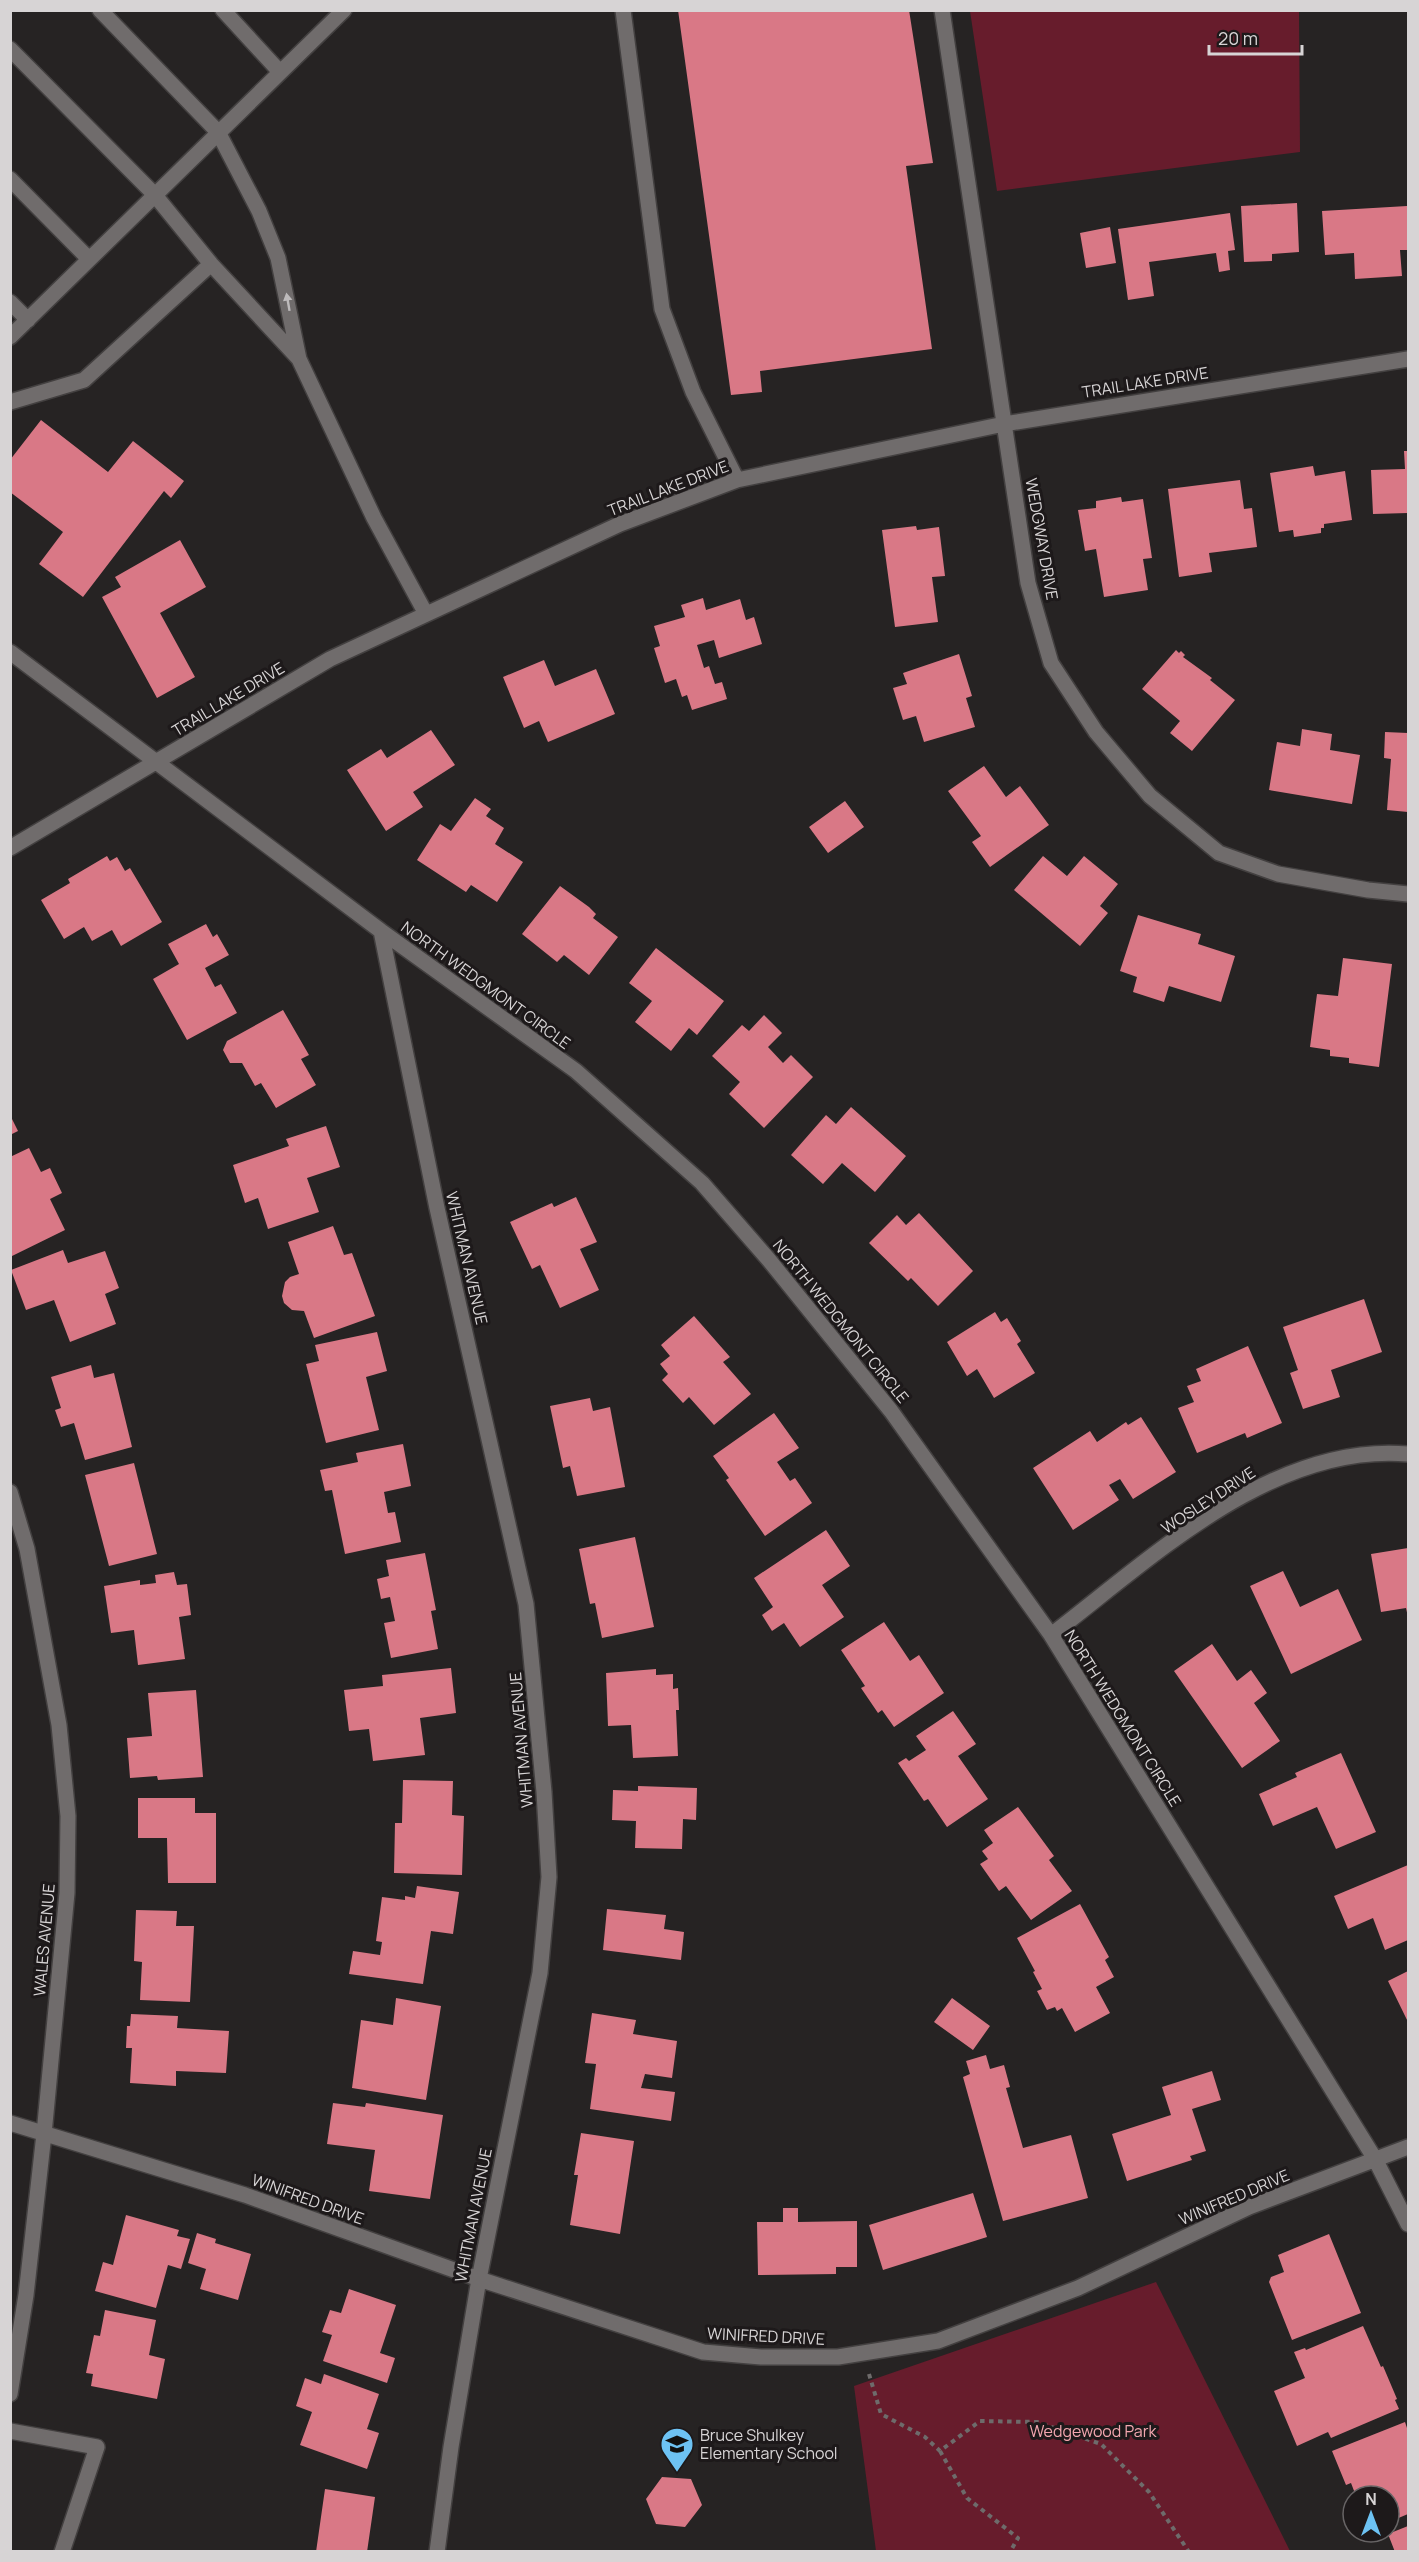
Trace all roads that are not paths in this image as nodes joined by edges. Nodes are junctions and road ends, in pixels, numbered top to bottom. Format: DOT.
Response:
graph roads {
  1 [pos="100,10"];
  2 [pos="223,10"];
  3 [pos="344,10"];
  4 [pos="623,10"];
  5 [pos="942,10"];
  6 [pos="10,49"];
  7 [pos="280,72"];
  8 [pos="218,132"];
  9 [pos="10,179"];
  10 [pos="154,194"];
  11 [pos="89,259"];
  12 [pos="211,264"];
  13 [pos="10,302"];
  14 [pos="28,320"];
  15 [pos="10,337"];
  16 [pos="299,359"];
  17 [pos="1408,359"];
  18 [pos="10,402"];
  19 [pos="1004,424"];
  20 [pos="737,480"];
  21 [pos="426,614"];
  22 [pos="10,652"];
  23 [pos="156,762"];
  24 [pos="11,848"];
  25 [pos="1408,894"];
  26 [pos="381,931"];
  27 [pos="1408,1454"];
  28 [pos="10,1492"];
  29 [pos="1051,1635"];
  30 [pos="10,2123"];
  31 [pos="44,2134"];
  32 [pos="1408,2147"];
  33 [pos="1375,2159"];
  34 [pos="1408,2224"];
  35 [pos="479,2279"];
  36 [pos="10,2394"];
  37 [pos="10,2431"];
  38 [pos="62,2552"];
  39 [pos="437,2552"];
  1 -- 8 [label="street"];
  2 -- 7 [label="street"];
  3 -- 7 [label="street"];
  4 -- 20 [label="street"];
  5 -- 19 [label="street, WEDGWAY DRIVE"];
  6 -- 10 [label="street"];
  7 -- 8 [label="street"];
  8 -- 10 [label="street"];
  16 -- 8 [label="street, one-way"];
  9 -- 11 [label="street"];
  10 -- 11 [label="street"];
  10 -- 12 [label="street"];
  11 -- 14 [label="street"];
  12 -- 16 [label="street"];
  12 -- 18 [label="street"];
  13 -- 14 [label="street"];
  14 -- 15 [label="street"];
  16 -- 21 [label="street"];
  17 -- 19 [label="street, TRAIL LAKE DRIVE"];
  19 -- 20 [label="street, TRAIL LAKE DRIVE"];
  19 -- 25 [label="street, WEDGWAY DRIVE"];
  20 -- 21 [label="street, TRAIL LAKE DRIVE"];
  21 -- 23 [label="street, TRAIL LAKE DRIVE"];
  22 -- 23 [label="street, NORTH WEDGMONT CIRCLE"];
  23 -- 24 [label="street, TRAIL LAKE DRIVE"];
  23 -- 26 [label="street, NORTH WEDGMONT CIRCLE"];
  26 -- 29 [label="street, NORTH WEDGMONT CIRCLE"];
  26 -- 35 [label="street, WHITMAN AVENUE"];
  27 -- 29 [label="street, WOSLEY DRIVE"];
  28 -- 31 [label="street, WALES AVENUE"];
  29 -- 33 [label="street, NORTH WEDGMONT CIRCLE"];
  30 -- 31 [label="street, WINIFRED DRIVE"];
  31 -- 35 [label="street, WINIFRED DRIVE"];
  31 -- 36 [label="street, WALES AVENUE"];
  32 -- 33 [label="street, WINIFRED DRIVE"];
  33 -- 34 [label="street, NORTH WEDGMONT CIRCLE"];
  33 -- 35 [label="street, WINIFRED DRIVE"];
  35 -- 39 [label="street, WHITMAN AVENUE"];
  37 -- 38 [label="street"];
}
